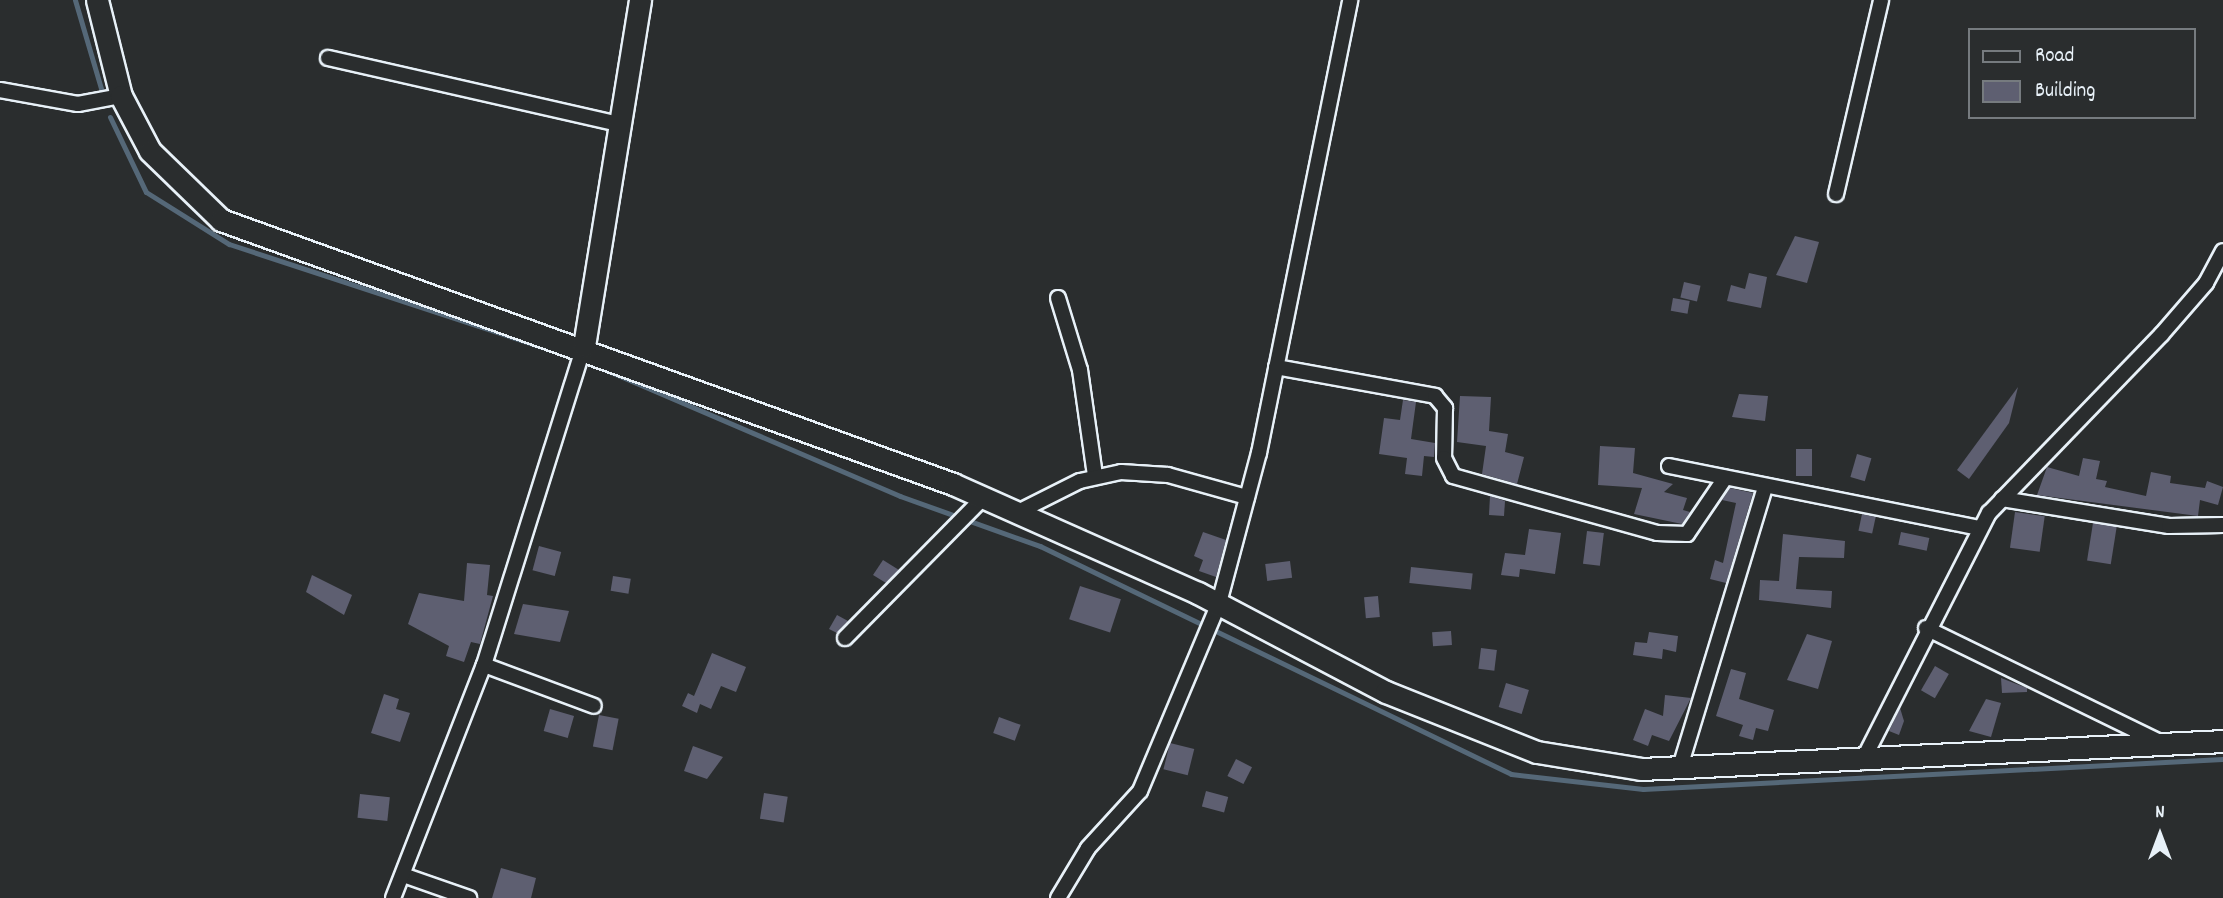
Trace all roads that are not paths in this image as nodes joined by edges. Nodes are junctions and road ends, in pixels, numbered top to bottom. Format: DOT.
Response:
graph roads {
  1 [pos="97,0"];
  2 [pos="640,0"];
  3 [pos="1350,0"];
  4 [pos="1881,0"];
  5 [pos="328,58"];
  6 [pos="0,90"];
  7 [pos="121,96"];
  8 [pos="623,125"];
  9 [pos="1836,194"];
  10 [pos="2223,251"];
  11 [pos="1058,298"];
  12 [pos="584,346"];
  13 [pos="1276,367"];
  14 [pos="1669,466"];
  15 [pos="1095,476"];
  16 [pos="1725,478"];
  17 [pos="1765,487"];
  18 [pos="1247,497"];
  19 [pos="2002,499"];
  20 [pos="982,501"];
  21 [pos="1018,512"];
  22 [pos="2223,525"];
  23 [pos="1980,528"];
  24 [pos="1216,608"];
  25 [pos="1926,628"];
  26 [pos="845,638"];
  27 [pos="484,665"];
  28 [pos="594,706"];
  29 [pos="2223,741"];
  30 [pos="2163,743"];
  31 [pos="1862,762"];
  32 [pos="1680,767"];
  33 [pos="406,876"];
  34 [pos="393,898"];
  35 [pos="469,898"];
  36 [pos="1058,898"];
  1 -- 7 [label="street"];
  2 -- 8 [label="street"];
  3 -- 13 [label="street"];
  4 -- 9 [label="street"];
  5 -- 8 [label="street"];
  6 -- 7 [label="street"];
  7 -- 12 [label="street"];
  8 -- 12 [label="street"];
  10 -- 19 [label="street"];
  11 -- 15 [label="street"];
  12 -- 20 [label="street"];
  12 -- 27 [label="street"];
  13 -- 16 [label="street"];
  13 -- 18 [label="street"];
  14 -- 16 [label="street"];
  15 -- 18 [label="street"];
  15 -- 21 [label="street"];
  16 -- 17 [label="street"];
  17 -- 23 [label="street"];
  17 -- 32 [label="street"];
  18 -- 24 [label="street"];
  19 -- 22 [label="street"];
  19 -- 23 [label="street"];
  20 -- 21 [label="street"];
  20 -- 26 [label="street"];
  21 -- 24 [label="street"];
  23 -- 25 [label="street"];
  24 -- 32 [label="street"];
  24 -- 36 [label="street"];
  25 -- 30 [label="street"];
  25 -- 31 [label="street"];
  27 -- 28 [label="street"];
  27 -- 33 [label="street"];
  29 -- 30 [label="street"];
  30 -- 31 [label="street"];
  31 -- 32 [label="street"];
  33 -- 34 [label="street"];
  33 -- 35 [label="street"];
}
